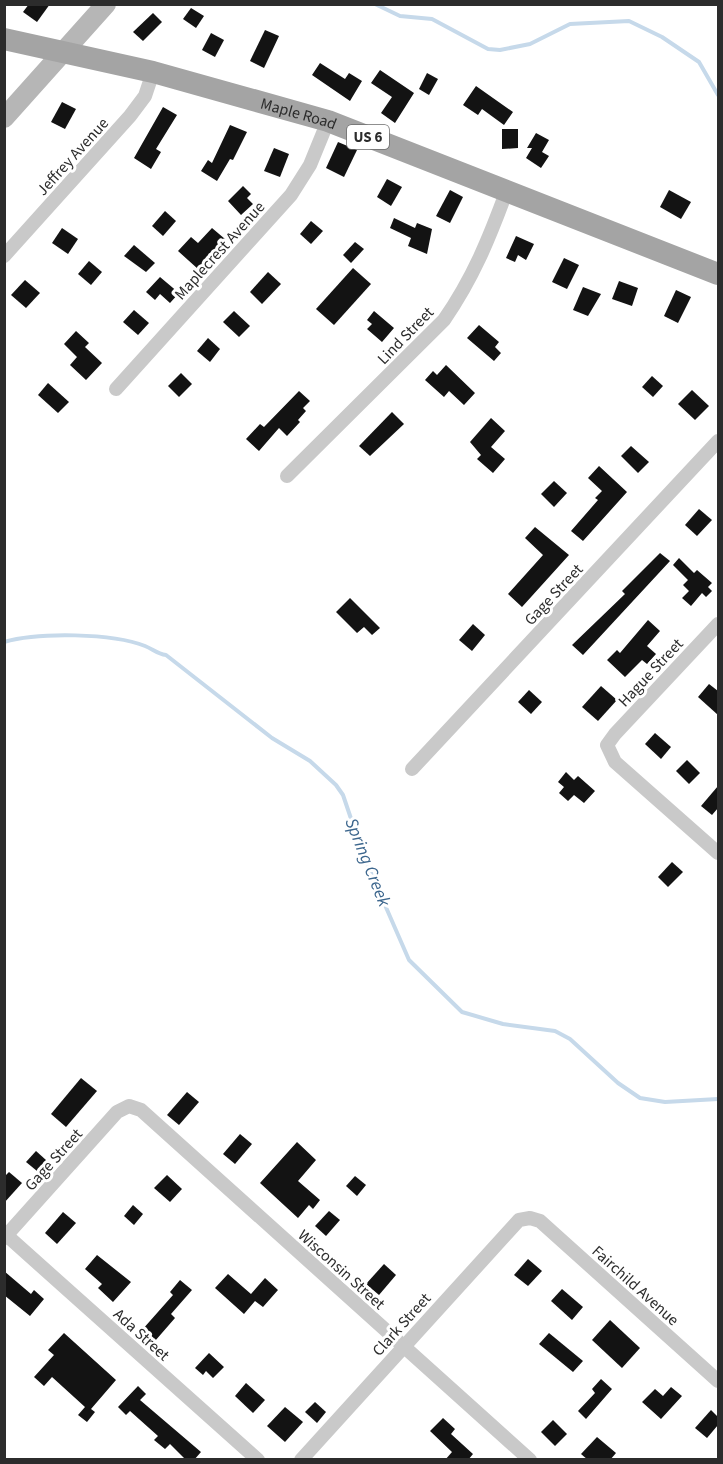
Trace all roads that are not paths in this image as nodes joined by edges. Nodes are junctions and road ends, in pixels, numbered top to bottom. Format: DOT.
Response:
graph roads {
  1 [pos="106,4"];
  2 [pos="4,39"];
  3 [pos="62,54"];
  4 [pos="153,72"];
  5 [pos="4,118"];
  6 [pos="328,121"];
  7 [pos="507,190"];
  8 [pos="4,256"];
  9 [pos="718,273"];
  10 [pos="116,389"];
  11 [pos="718,441"];
  12 [pos="287,476"];
  13 [pos="718,624"];
  14 [pos="412,769"];
  15 [pos="718,853"];
  16 [pos="129,1106"];
  17 [pos="530,1218"];
  18 [pos="5,1236"];
  19 [pos="403,1346"];
  20 [pos="718,1381"];
  21 [pos="258,1460"];
  22 [pos="301,1460"];
  23 [pos="530,1460"];
  1 -- 3 [label="street"];
  2 -- 3 [label="main road, Maple Road / US 6"];
  3 -- 4 [label="main road, Maple Road / US 6"];
  3 -- 5 [label="street"];
  4 -- 6 [label="main road, Maple Road / US 6"];
  4 -- 8 [label="street, Jeffrey Avenue"];
  6 -- 7 [label="main road, Maple Road / US 6"];
  6 -- 10 [label="street, Maplecrest Avenue"];
  7 -- 9 [label="main road, Maple Road / US 6"];
  7 -- 12 [label="street, Lind Street"];
  11 -- 14 [label="street, Gage Street"];
  13 -- 15 [label="street, Hague Street"];
  16 -- 18 [label="street, Gage Street"];
  16 -- 19 [label="street, Wisconsin Street"];
  17 -- 19 [label="street, Clark Street"];
  17 -- 20 [label="street, Fairchild Avenue"];
  18 -- 21 [label="street, Ada Street"];
  19 -- 22 [label="street, Clark Street"];
  19 -- 23 [label="street, Wisconsin Street"];
}
